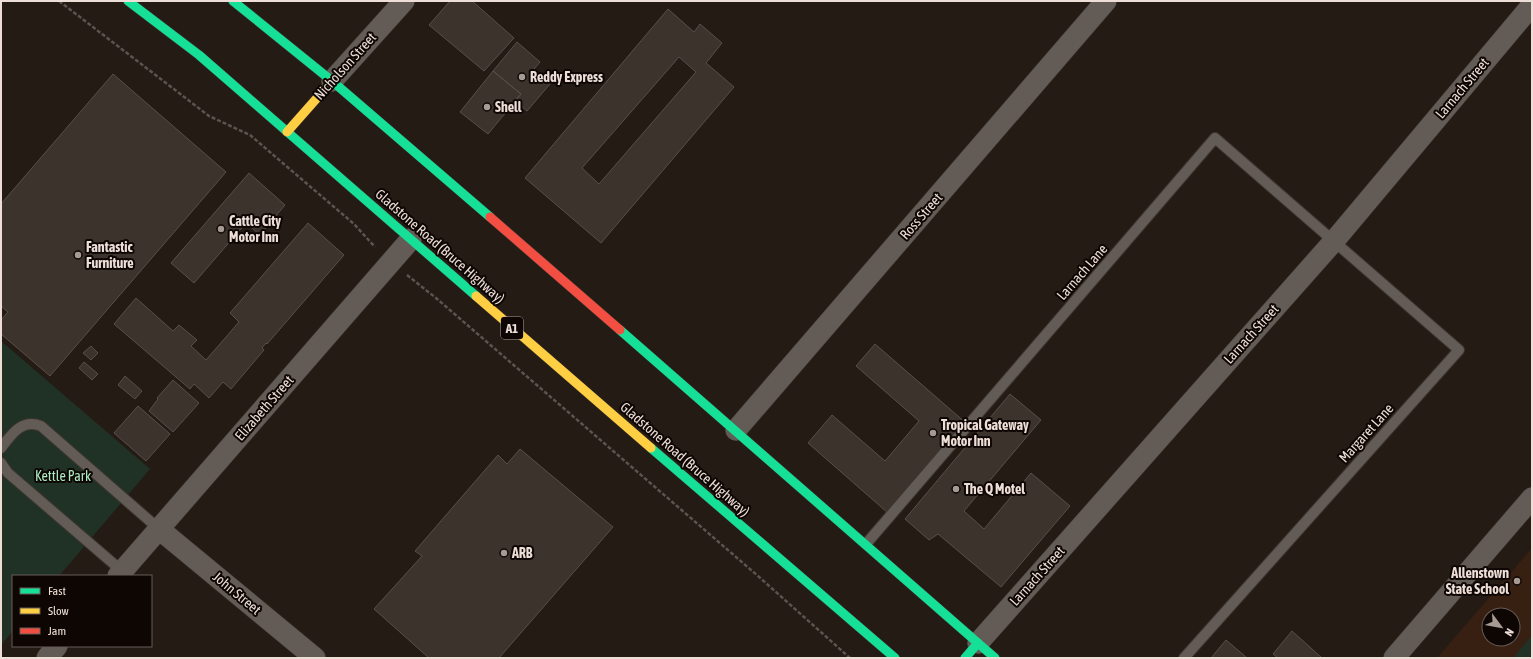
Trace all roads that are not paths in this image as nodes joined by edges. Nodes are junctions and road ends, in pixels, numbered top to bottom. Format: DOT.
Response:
graph roads {
  1 [pos="128,1"];
  2 [pos="233,1"];
  3 [pos="404,1"];
  4 [pos="1106,1"];
  5 [pos="1532,5"];
  6 [pos="332,81"];
  7 [pos="287,132"];
  8 [pos="411,239"];
  9 [pos="1334,241"];
  10 [pos="736,430"];
  11 [pos="1,448"];
  12 [pos="1,464"];
  13 [pos="1532,498"];
  14 [pos="159,529"];
  15 [pos="866,544"];
  16 [pos="120,574"];
  17 [pos="56,647"];
  18 [pos="971,650"];
  19 [pos="47,658"];
  20 [pos="315,658"];
  21 [pos="895,658"];
  22 [pos="995,658"];
  23 [pos="1184,658"];
  24 [pos="1394,658"];
  1 -- 7 [label="highway, Gladstone Road (Bruce Highway) / A1"];
  2 -- 6 [label="highway"];
  3 -- 6 [label="street, Nicholson Street"];
  4 -- 10 [label="street, Ross Street"];
  5 -- 9 [label="street, Larnach Street"];
  6 -- 7 [label="highway, Nicholson Street"];
  6 -- 10 [label="highway"];
  7 -- 8 [label="highway, Gladstone Road (Bruce Highway) / A1"];
  8 -- 14 [label="street, Elizabeth Street"];
  8 -- 21 [label="highway, Gladstone Road (Bruce Highway) / A1"];
  9 -- 15 [label="lane, Larnach Lane"];
  9 -- 18 [label="street, Larnach Street"];
  9 -- 23 [label="lane, Margaret Lane"];
  10 -- 15 [label="highway"];
  11 -- 14 [label="lane"];
  12 -- 16 [label="lane"];
  13 -- 24 [label="street"];
  14 -- 16 [label="street, Elizabeth Street"];
  14 -- 20 [label="street, John Street"];
  15 -- 18 [label="highway"];
  17 -- 19 [label="street"];
  18 -- 22 [label="highway"];
}
